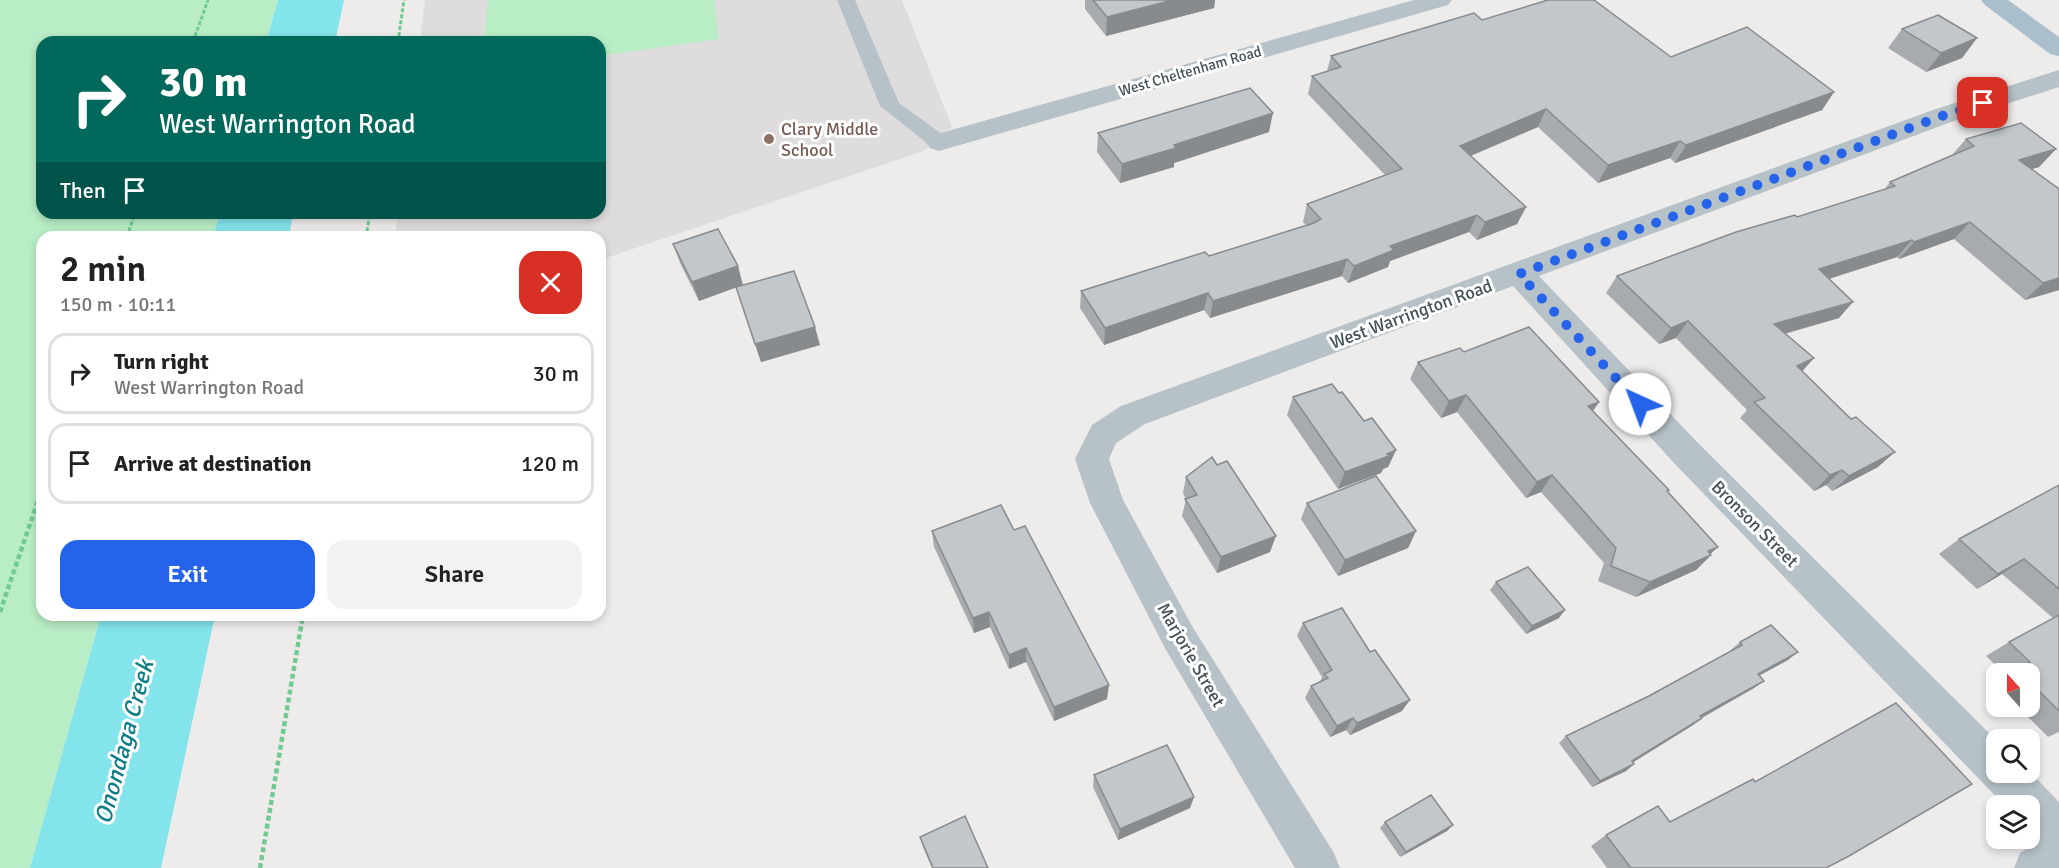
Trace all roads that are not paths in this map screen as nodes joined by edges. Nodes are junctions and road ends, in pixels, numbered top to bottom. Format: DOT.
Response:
graph roads {
  1 [pos="846,0"];
  2 [pos="1440,0"];
  3 [pos="1993,0"];
  4 [pos="2059,49"];
  5 [pos="2059,78"];
  6 [pos="939,142"];
  7 [pos="1519,274"];
  8 [pos="1104,434"];
  9 [pos="1986,758"];
  10 [pos="2012,783"];
  11 [pos="2059,832"];
  12 [pos="2059,853"];
  13 [pos="1319,868"];
  14 [pos="2036,868"];
  1 -- 6 [label="lane"];
  2 -- 6 [label="street, West Cheltenham Road"];
  3 -- 4 [label="main road"];
  5 -- 7 [label="street, West Warrington Road"];
  7 -- 8 [label="street, West Warrington Road"];
  7 -- 9 [label="street, Bronson Street"];
  8 -- 13 [label="street, Marjorie Street"];
  10 -- 11 [label="street"];
  12 -- 14 [label="street"];
}
